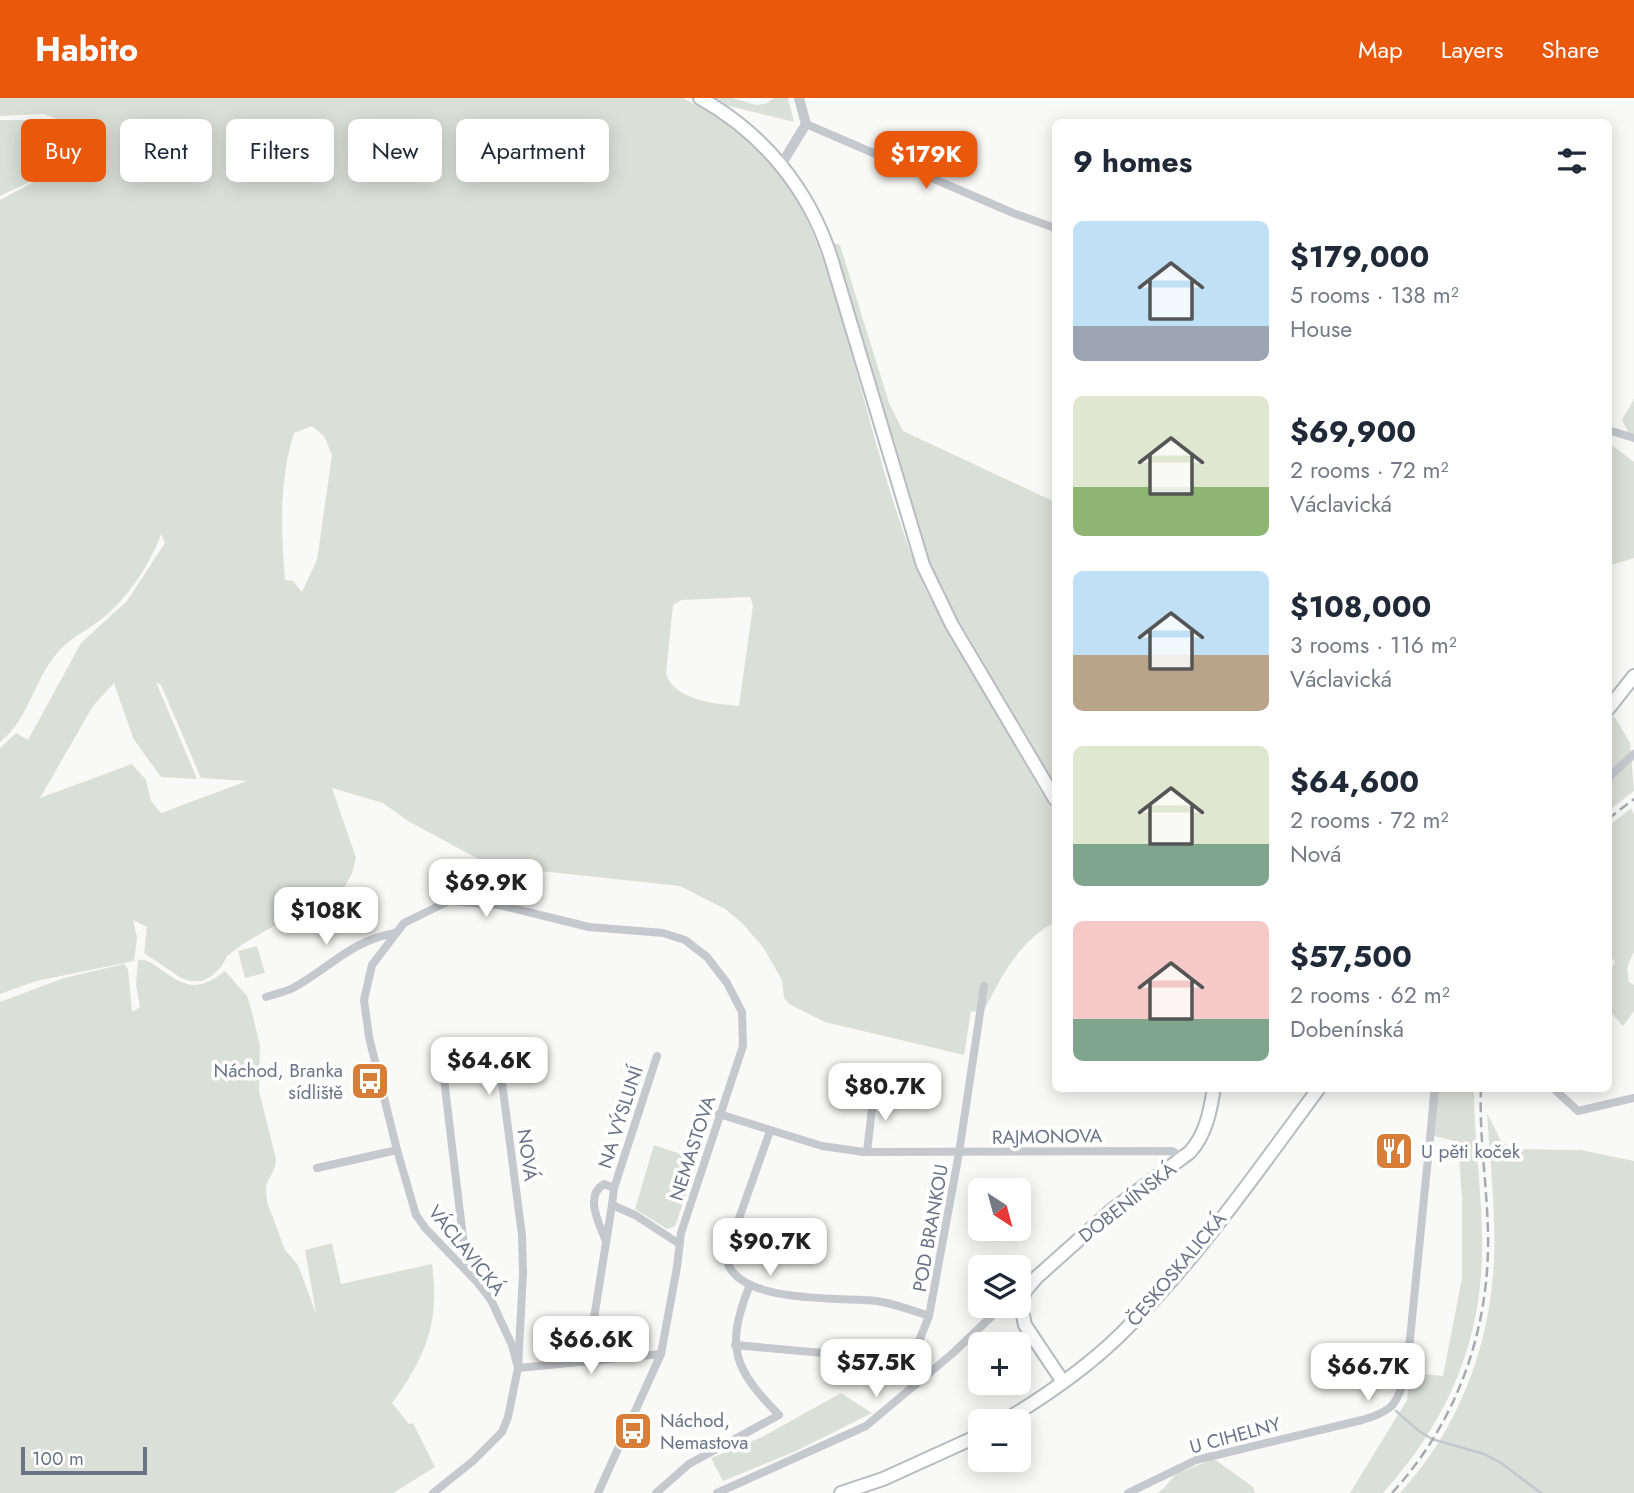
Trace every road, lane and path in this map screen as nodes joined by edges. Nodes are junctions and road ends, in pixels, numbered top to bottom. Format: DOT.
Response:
graph roads {
  1 [pos="699,98"];
  2 [pos="799,98"];
  3 [pos="806,124"];
  4 [pos="782,165"];
  5 [pos="1052,227"];
  6 [pos="1612,431"];
  7 [pos="1634,438"];
  8 [pos="1634,677"];
  9 [pos="1612,704"];
  10 [pos="1634,754"];
  11 [pos="1612,774"];
  12 [pos="1052,794"];
  13 [pos="568,923"];
  14 [pos="395,933"];
  15 [pos="984,986"];
  16 [pos="266,997"];
  17 [pos="657,1056"];
  18 [pos="874,1091"];
  19 [pos="1213,1092"];
  20 [pos="1316,1092"];
  21 [pos="1435,1092"];
  22 [pos="1557,1092"];
  23 [pos="1634,1098"];
  24 [pos="719,1114"];
  25 [pos="770,1131"];
  26 [pos="397,1150"];
  27 [pos="867,1152"];
  28 [pos="960,1153"];
  29 [pos="1184,1158"];
  30 [pos="317,1168"];
  31 [pos="614,1188"];
  32 [pos="612,1205"];
  33 [pos="605,1239"];
  34 [pos="678,1243"];
  35 [pos="467,1271"];
  36 [pos="1031,1284"];
  37 [pos="749,1287"];
  38 [pos="929,1317"];
  39 [pos="990,1318"];
  40 [pos="1023,1318"];
  41 [pos="735,1345"];
  42 [pos="661,1354"];
  43 [pos="587,1362"];
  44 [pos="518,1368"];
  45 [pos="906,1374"];
  46 [pos="1063,1382"];
  47 [pos="915,1385"];
  48 [pos="1022,1409"];
  49 [pos="968,1440"];
  50 [pos="433,1493"];
  51 [pos="598,1493"];
  52 [pos="656,1493"];
  53 [pos="718,1493"];
  54 [pos="841,1493"];
  55 [pos="1128,1493"];
  1 -- 4 [label="main road"];
  2 -- 3 [label="street"];
  3 -- 4 [label="street"];
  3 -- 5 [label="street"];
  4 -- 12 [label="main road"];
  6 -- 7 [label="street"];
  8 -- 9 [label="main road"];
  10 -- 11 [label="street"];
  13 -- 14 [label="street, VÁCLAVICKÁ"];
  13 -- 24 [label="street, NEMASTOVA"];
  14 -- 16 [label="street, VÁCLAVICKÁ"];
  14 -- 26 [label="street, VÁCLAVICKÁ"];
  15 -- 28 [label="street, POD BRANKOU"];
  17 -- 31 [label="street, NA VÝSLUNÍ"];
  18 -- 27 [label="street"];
  19 -- 29 [label="main road, DOBENÍNSKÁ"];
  20 -- 46 [label="main road, ČESKOSKALICKÁ"];
  21 -- 55 [label="street, U CIHELNY"];
  22 -- 23 [label="street"];
  24 -- 25 [label="street, RAJMONOVA"];
  24 -- 34 [label="street, NEMASTOVA"];
  25 -- 27 [label="street, RAJMONOVA"];
  25 -- 37 [label="street"];
  26 -- 30 [label="street"];
  26 -- 35 [label="street, VÁCLAVICKÁ"];
  27 -- 28 [label="street, RAJMONOVA"];
  28 -- 29 [label="street, RAJMONOVA"];
  28 -- 38 [label="street, POD BRANKOU"];
  29 -- 36 [label="main road, DOBENÍNSKÁ"];
  31 -- 32 [label="street, NA VÝSLUNÍ"];
  31 -- 33 [label="street, NA VÝSLUNÍ"];
  32 -- 33 [label="street, NA VÝSLUNÍ"];
  32 -- 34 [label="street"];
  33 -- 43 [label="street, NA VÝSLUNÍ"];
  34 -- 42 [label="street, NEMASTOVA"];
  35 -- 44 [label="street, VÁCLAVICKÁ"];
  35 -- 44 [label="street, NOVÁ"];
  37 -- 38 [label="street"];
  37 -- 41 [label="street"];
  38 -- 45 [label="street, POD BRANKOU"];
  39 -- 47 [label="street"];
  40 -- 46 [label="main road"];
  41 -- 45 [label="street"];
  41 -- 52 [label="street"];
  42 -- 43 [label="street"];
  42 -- 51 [label="street, NEMASTOVA"];
  43 -- 44 [label="street"];
  44 -- 50 [label="street"];
  45 -- 47 [label="street"];
  46 -- 48 [label="main road, ČESKOSKALICKÁ"];
  47 -- 53 [label="street"];
  49 -- 54 [label="main road"];
}
